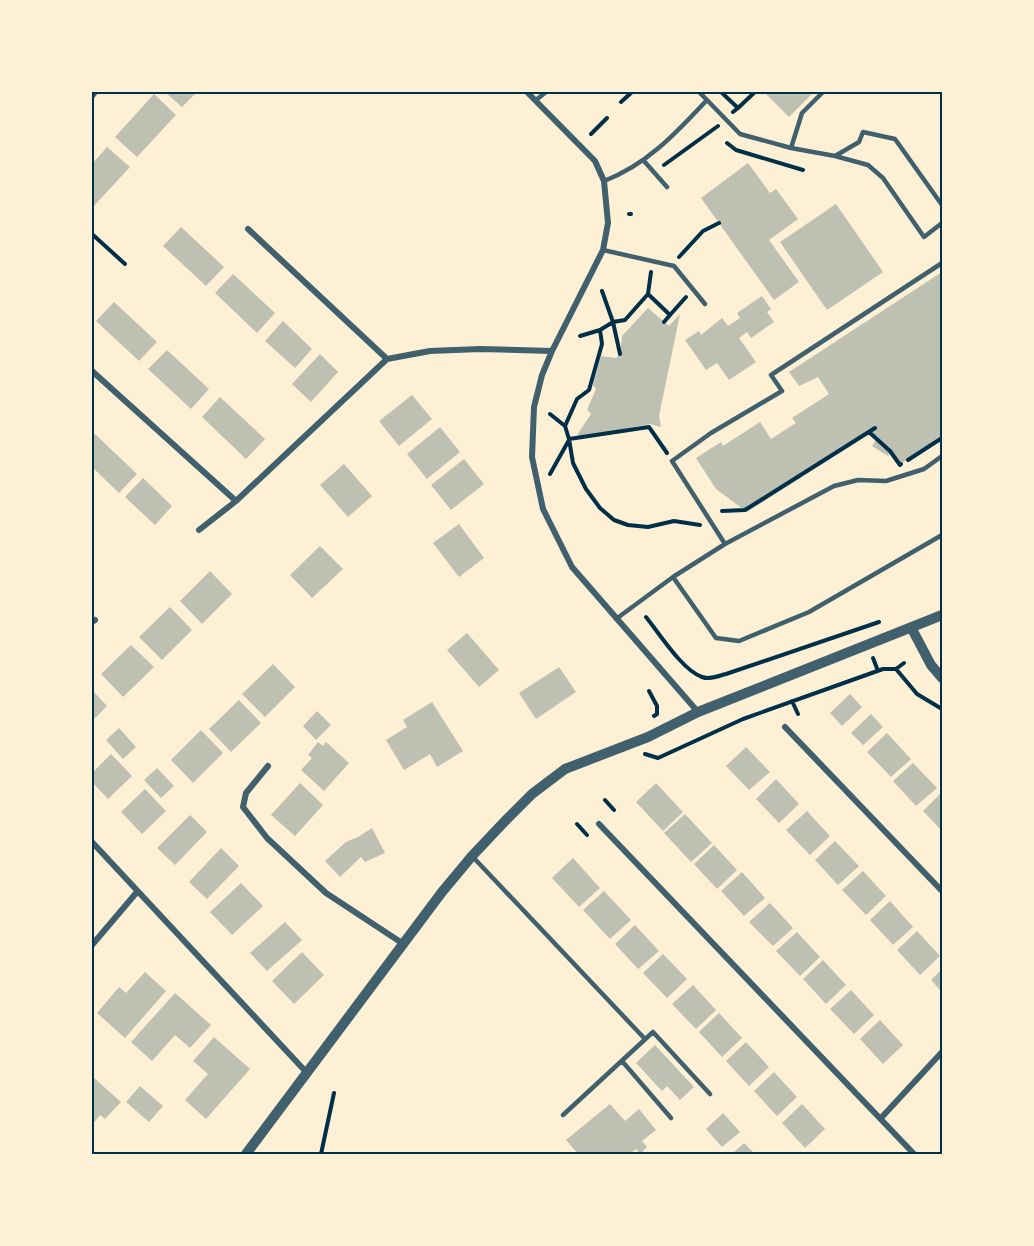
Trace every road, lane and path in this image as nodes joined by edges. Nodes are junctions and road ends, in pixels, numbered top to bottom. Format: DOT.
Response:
graph roads {
  1 [pos="95,92"];
  2 [pos="527,92"];
  3 [pos="546,92"];
  4 [pos="632,92"];
  5 [pos="699,92"];
  6 [pos="721,92"];
  7 [pos="755,92"];
  8 [pos="823,92"];
  9 [pos="92,96"];
  10 [pos="537,100"];
  11 [pos="707,100"];
  12 [pos="621,102"];
  13 [pos="738,108"];
  14 [pos="731,114"];
  15 [pos="607,118"];
  16 [pos="719,125"];
  17 [pos="591,134"];
  18 [pos="726,143"];
  19 [pos="791,148"];
  20 [pos="835,156"];
  21 [pos="644,161"];
  22 [pos="664,165"];
  23 [pos="803,170"];
  24 [pos="604,181"];
  25 [pos="667,187"];
  26 [pos="942,206"];
  27 [pos="942,223"];
  28 [pos="719,224"];
  29 [pos="248,229"];
  30 [pos="92,234"];
  31 [pos="603,250"];
  32 [pos="653,261"];
  33 [pos="942,263"];
  34 [pos="125,264"];
  35 [pos="674,266"];
  36 [pos="693,289"];
  37 [pos="602,291"];
  38 [pos="648,294"];
  39 [pos="705,304"];
  40 [pos="670,315"];
  41 [pos="613,322"];
  42 [pos="664,322"];
  43 [pos="600,330"];
  44 [pos="580,336"];
  45 [pos="552,351"];
  46 [pos="620,354"];
  47 [pos="387,359"];
  48 [pos="92,371"];
  49 [pos="550,414"];
  50 [pos="565,426"];
  51 [pos="875,428"];
  52 [pos="869,432"];
  53 [pos="942,438"];
  54 [pos="570,439"];
  55 [pos="942,456"];
  56 [pos="672,461"];
  57 [pos="550,474"];
  58 [pos="236,501"];
  59 [pos="722,511"];
  60 [pos="700,525"];
  61 [pos="199,530"];
  62 [pos="942,536"];
  63 [pos="725,544"];
  64 [pos="673,577"];
  65 [pos="942,615"];
  66 [pos="646,617"];
  67 [pos="616,620"];
  68 [pos="879,622"];
  69 [pos="912,629"];
  70 [pos="875,663"];
  71 [pos="903,663"];
  72 [pos="896,669"];
  73 [pos="878,671"];
  74 [pos="726,674"];
  75 [pos="942,678"];
  76 [pos="728,681"];
  77 [pos="649,691"];
  78 [pos="792,701"];
  79 [pos="942,709"];
  80 [pos="698,712"];
  81 [pos="740,712"];
  82 [pos="798,714"];
  83 [pos="652,719"];
  84 [pos="743,719"];
  85 [pos="785,728"];
  86 [pos="641,753"];
  87 [pos="268,766"];
  88 [pos="605,800"];
  89 [pos="614,810"];
  90 [pos="577,824"];
  91 [pos="600,824"];
  92 [pos="587,835"];
  93 [pos="92,842"];
  94 [pos="472,856"];
  95 [pos="942,891"];
  96 [pos="137,892"];
  97 [pos="402,944"];
  98 [pos="92,945"];
  99 [pos="645,1039"];
  100 [pos="942,1052"];
  101 [pos="622,1061"];
  102 [pos="308,1074"];
  103 [pos="334,1093"];
  104 [pos="710,1094"];
  105 [pos="563,1116"];
  106 [pos="671,1118"];
  107 [pos="881,1118"];
  108 [pos="246,1155"];
  109 [pos="321,1155"];
  110 [pos="914,1155"];
  1 -- 9 [label="street"];
  2 -- 10 [label="street"];
  3 -- 10 [label="lane"];
  4 -- 12 [label="path"];
  5 -- 11 [label="lane"];
  6 -- 13 [label="path"];
  7 -- 13 [label="path"];
  8 -- 19 [label="lane"];
  10 -- 24 [label="street"];
  11 -- 19 [label="lane"];
  11 -- 21 [label="lane"];
  13 -- 14 [label="path"];
  15 -- 17 [label="path"];
  16 -- 22 [label="path"];
  18 -- 23 [label="path"];
  19 -- 20 [label="lane"];
  20 -- 26 [label="lane"];
  20 -- 27 [label="lane"];
  21 -- 24 [label="lane"];
  21 -- 25 [label="lane"];
  24 -- 31 [label="street"];
  28 -- 35 [label="path"];
  29 -- 47 [label="street"];
  30 -- 34 [label="path"];
  31 -- 32 [label="lane"];
  31 -- 45 [label="street"];
  32 -- 35 [label="lane"];
  32 -- 38 [label="path"];
  33 -- 56 [label="lane"];
  35 -- 36 [label="lane"];
  36 -- 39 [label="lane"];
  36 -- 40 [label="path"];
  37 -- 41 [label="path"];
  38 -- 40 [label="path"];
  38 -- 41 [label="path"];
  40 -- 42 [label="path"];
  41 -- 43 [label="path"];
  41 -- 46 [label="path"];
  43 -- 44 [label="path"];
  43 -- 50 [label="path"];
  45 -- 47 [label="street"];
  45 -- 67 [label="street"];
  47 -- 58 [label="street"];
  48 -- 58 [label="street"];
  49 -- 50 [label="path"];
  50 -- 54 [label="path"];
  51 -- 52 [label="path"];
  52 -- 53 [label="path"];
  52 -- 59 [label="path"];
  54 -- 56 [label="path"];
  54 -- 57 [label="path"];
  54 -- 60 [label="path"];
  55 -- 63 [label="lane"];
  56 -- 63 [label="lane"];
  58 -- 61 [label="street"];
  62 -- 64 [label="lane"];
  63 -- 64 [label="lane"];
  64 -- 67 [label="lane"];
  65 -- 69 [label="street"];
  66 -- 74 [label="path"];
  67 -- 80 [label="street"];
  68 -- 74 [label="path"];
  69 -- 75 [label="street"];
  69 -- 80 [label="street"];
  70 -- 73 [label="path"];
  71 -- 72 [label="path"];
  72 -- 73 [label="path"];
  72 -- 79 [label="path"];
  73 -- 78 [label="path"];
  74 -- 76 [label="path"];
  77 -- 83 [label="path"];
  78 -- 82 [label="path"];
  78 -- 84 [label="path"];
  80 -- 94 [label="street"];
  81 -- 84 [label="path"];
  84 -- 86 [label="path"];
  85 -- 95 [label="street"];
  87 -- 97 [label="street"];
  88 -- 89 [label="path"];
  90 -- 92 [label="path"];
  91 -- 107 [label="street"];
  93 -- 96 [label="street"];
  94 -- 97 [label="street"];
  94 -- 99 [label="lane"];
  96 -- 98 [label="street"];
  96 -- 102 [label="street"];
  97 -- 102 [label="street"];
  99 -- 101 [label="lane"];
  99 -- 104 [label="lane"];
  100 -- 107 [label="street"];
  101 -- 105 [label="lane"];
  101 -- 106 [label="lane"];
  102 -- 108 [label="street"];
  103 -- 109 [label="path"];
  107 -- 110 [label="street"];
}
